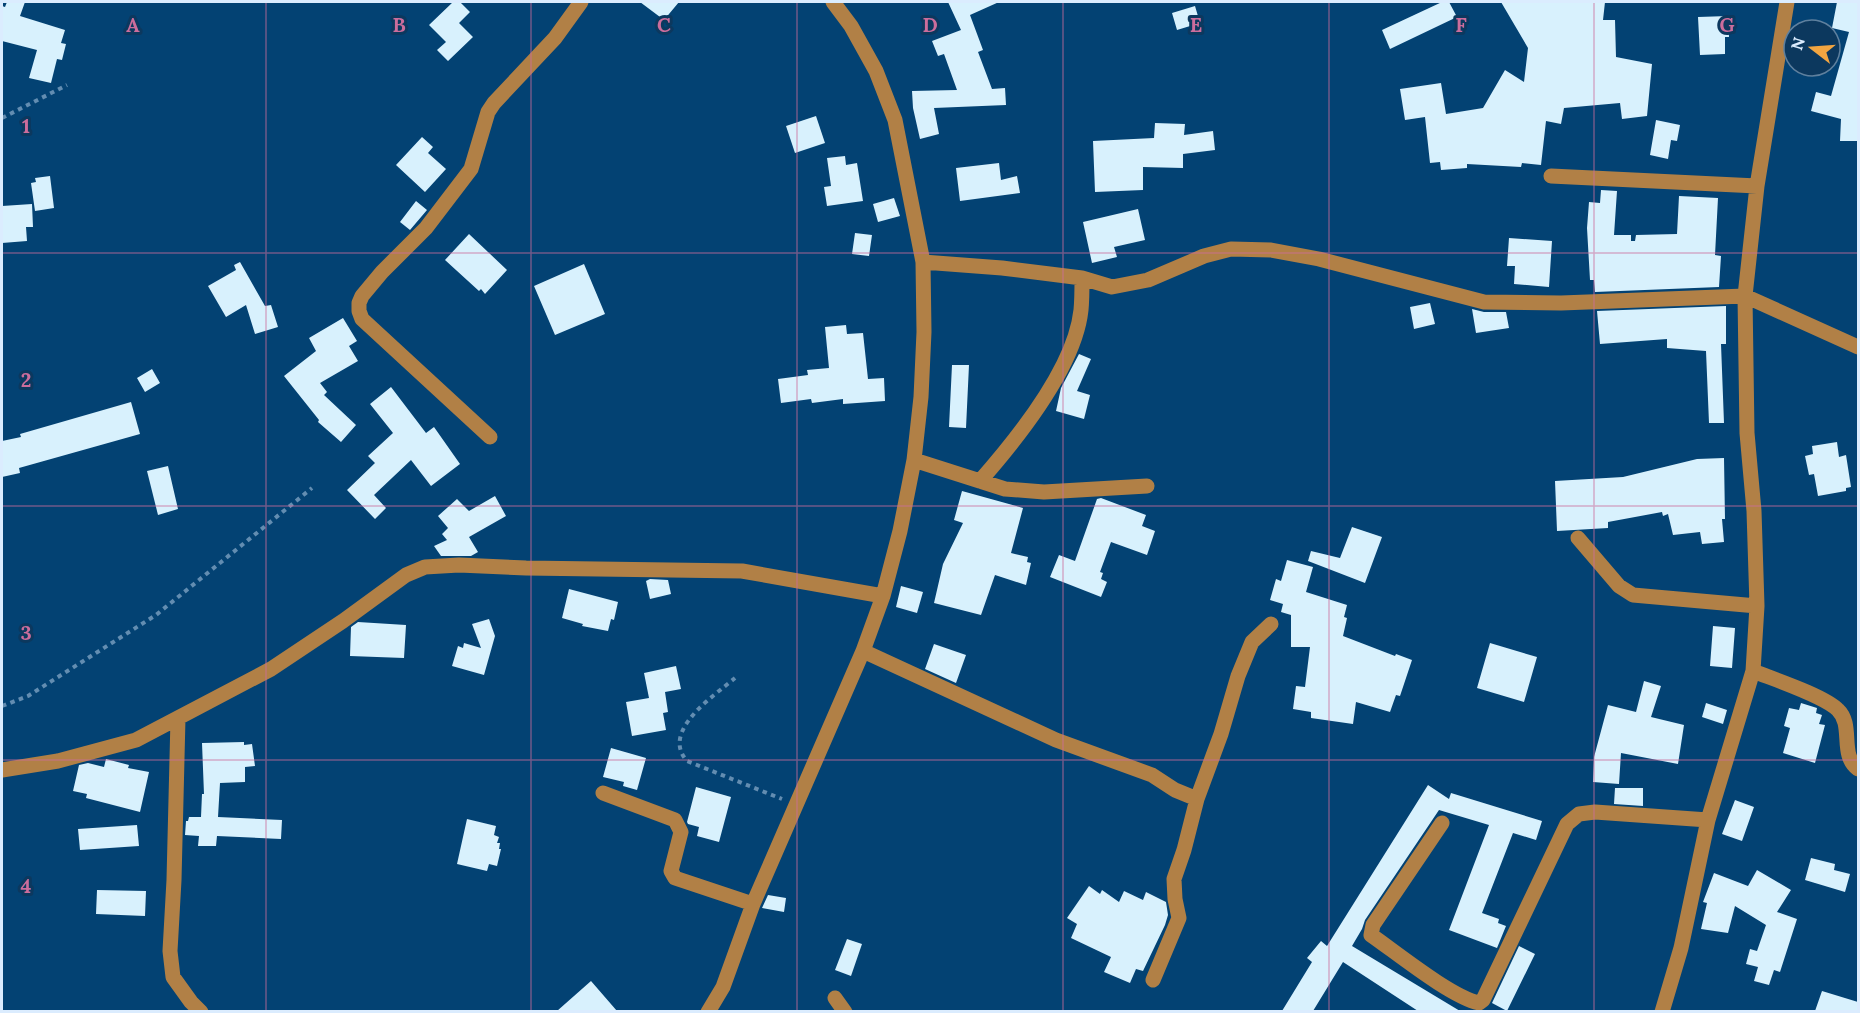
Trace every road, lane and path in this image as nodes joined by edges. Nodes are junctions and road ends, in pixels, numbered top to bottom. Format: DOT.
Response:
graph roads {
  1 [pos="581,2"];
  2 [pos="833,2"];
  3 [pos="1787,2"];
  4 [pos="67,85"];
  5 [pos="2,118"];
  6 [pos="1551,176"];
  7 [pos="1757,186"];
  8 [pos="923,262"];
  9 [pos="1082,278"];
  10 [pos="1745,296"];
  11 [pos="1858,348"];
  12 [pos="490,437"];
  13 [pos="914,460"];
  14 [pos="980,481"];
  15 [pos="1147,486"];
  16 [pos="312,488"];
  17 [pos="1578,538"];
  18 [pos="883,596"];
  19 [pos="1757,606"];
  20 [pos="1271,624"];
  21 [pos="863,651"];
  22 [pos="1753,671"];
  23 [pos="735,678"];
  24 [pos="2,706"];
  25 [pos="178,718"];
  26 [pos="1858,769"];
  27 [pos="2,770"];
  28 [pos="603,793"];
  29 [pos="1197,799"];
  30 [pos="797,805"];
  31 [pos="1708,820"];
  32 [pos="1442,823"];
  33 [pos="753,904"];
  34 [pos="1153,980"];
  35 [pos="835,998"];
  36 [pos="201,1011"];
  37 [pos="708,1011"];
  38 [pos="845,1011"];
  39 [pos="1662,1011"];
  1 -- 12 [label="street"];
  2 -- 8 [label="street"];
  3 -- 7 [label="street"];
  4 -- 5 [label="path"];
  6 -- 7 [label="street"];
  7 -- 10 [label="street"];
  8 -- 9 [label="street"];
  8 -- 13 [label="street"];
  9 -- 10 [label="street"];
  9 -- 14 [label="street"];
  10 -- 11 [label="street"];
  10 -- 19 [label="street"];
  13 -- 14 [label="street"];
  13 -- 18 [label="street"];
  14 -- 15 [label="street"];
  16 -- 24 [label="path"];
  17 -- 19 [label="street"];
  18 -- 21 [label="street"];
  18 -- 25 [label="street"];
  19 -- 22 [label="street"];
  20 -- 29 [label="street"];
  21 -- 29 [label="street"];
  21 -- 30 [label="street"];
  22 -- 26 [label="street"];
  22 -- 31 [label="street"];
  23 -- 30 [label="path"];
  25 -- 27 [label="street"];
  25 -- 36 [label="street"];
  28 -- 33 [label="street"];
  29 -- 34 [label="street"];
  30 -- 33 [label="street"];
  31 -- 32 [label="street"];
  31 -- 39 [label="street"];
  33 -- 37 [label="street"];
  35 -- 38 [label="street"];
}
